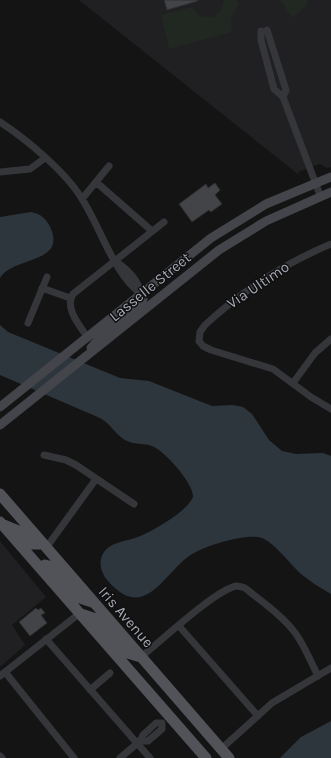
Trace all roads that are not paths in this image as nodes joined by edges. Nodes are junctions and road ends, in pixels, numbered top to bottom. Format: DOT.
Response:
graph roads {
  1 [pos="283,97"];
  2 [pos="0,122"];
  3 [pos="45,158"];
  4 [pos="109,166"];
  5 [pos="0,172"];
  6 [pos="331,177"];
  7 [pos="96,182"];
  8 [pos="315,183"];
  9 [pos="331,192"];
  10 [pos="320,195"];
  11 [pos="82,199"];
  12 [pos="164,222"];
  13 [pos="152,231"];
  14 [pos="331,244"];
  15 [pos="116,261"];
  16 [pos="47,277"];
  17 [pos="42,288"];
  18 [pos="141,294"];
  19 [pos="70,298"];
  20 [pos="28,323"];
  21 [pos="88,338"];
  22 [pos="331,339"];
  23 [pos="90,353"];
  24 [pos="293,383"];
  25 [pos="0,407"];
  26 [pos="331,408"];
  27 [pos="0,425"];
  28 [pos="44,455"];
  29 [pos="96,479"];
  30 [pos="0,494"];
  31 [pos="134,504"];
  32 [pos="1,523"];
  33 [pos="45,546"];
  34 [pos="41,568"];
  35 [pos="94,603"];
  36 [pos="80,613"];
  37 [pos="179,626"];
  38 [pos="46,639"];
  39 [pos="141,657"];
  40 [pos="331,668"];
  41 [pos="110,673"];
  42 [pos="2,674"];
  43 [pos="318,676"];
  44 [pos="90,690"];
  45 [pos="258,716"];
  46 [pos="166,720"];
  47 [pos="146,732"];
  48 [pos="152,738"];
  49 [pos="139,743"];
  50 [pos="221,749"];
  51 [pos="0,756"];
  52 [pos="2,758"];
  53 [pos="74,758"];
  54 [pos="120,758"];
  55 [pos="150,758"];
  56 [pos="206,758"];
  57 [pos="229,758"];
  1 -- 1 [label="street"];
  1 -- 8 [label="street"];
  2 -- 3 [label="street"];
  3 -- 5 [label="street"];
  3 -- 11 [label="street"];
  4 -- 7 [label="street"];
  6 -- 8 [label="main road, Lasselle Street"];
  7 -- 11 [label="street"];
  7 -- 13 [label="street"];
  8 -- 10 [label="street"];
  8 -- 18 [label="main road, Lasselle Street"];
  9 -- 10 [label="main road, Lasselle Street"];
  10 -- 23 [label="main road, Lasselle Street"];
  11 -- 15 [label="street"];
  12 -- 13 [label="street"];
  13 -- 15 [label="street"];
  14 -- 24 [label="street, Via Ultimo"];
  15 -- 18 [label="street"];
  15 -- 19 [label="street"];
  16 -- 17 [label="street"];
  17 -- 19 [label="street"];
  17 -- 20 [label="street"];
  18 -- 21 [label="main road, Lasselle Street"];
  18 -- 23 [label="main road"];
  19 -- 21 [label="street"];
  21 -- 25 [label="main road, Lasselle Street"];
  22 -- 24 [label="street"];
  23 -- 27 [label="main road, Lasselle Street"];
  24 -- 26 [label="street"];
  28 -- 29 [label="street"];
  29 -- 31 [label="street"];
  29 -- 33 [label="street"];
  30 -- 33 [label="main road, Iris Avenue"];
  32 -- 33 [label="main road"];
  32 -- 34 [label="main road"];
  33 -- 35 [label="main road, Iris Avenue"];
  34 -- 35 [label="main road"];
  34 -- 36 [label="main road"];
  35 -- 39 [label="main road, Iris Avenue"];
  36 -- 38 [label="street"];
  36 -- 39 [label="main road"];
  36 -- 46 [label="main road"];
  37 -- 39 [label="street"];
  37 -- 43 [label="street"];
  37 -- 45 [label="street"];
  38 -- 42 [label="street"];
  38 -- 44 [label="street"];
  39 -- 50 [label="main road, Iris Avenue"];
  40 -- 43 [label="street"];
  41 -- 44 [label="street"];
  42 -- 53 [label="street"];
  43 -- 45 [label="street"];
  44 -- 49 [label="street"];
  45 -- 50 [label="street"];
  46 -- 47 [label="street"];
  46 -- 48 [label="street"];
  46 -- 56 [label="main road"];
  47 -- 48 [label="street"];
  47 -- 49 [label="street"];
  48 -- 49 [label="street"];
  49 -- 54 [label="street"];
  49 -- 55 [label="street"];
  50 -- 57 [label="main road, Iris Avenue"];
  51 -- 52 [label="street"];
}
